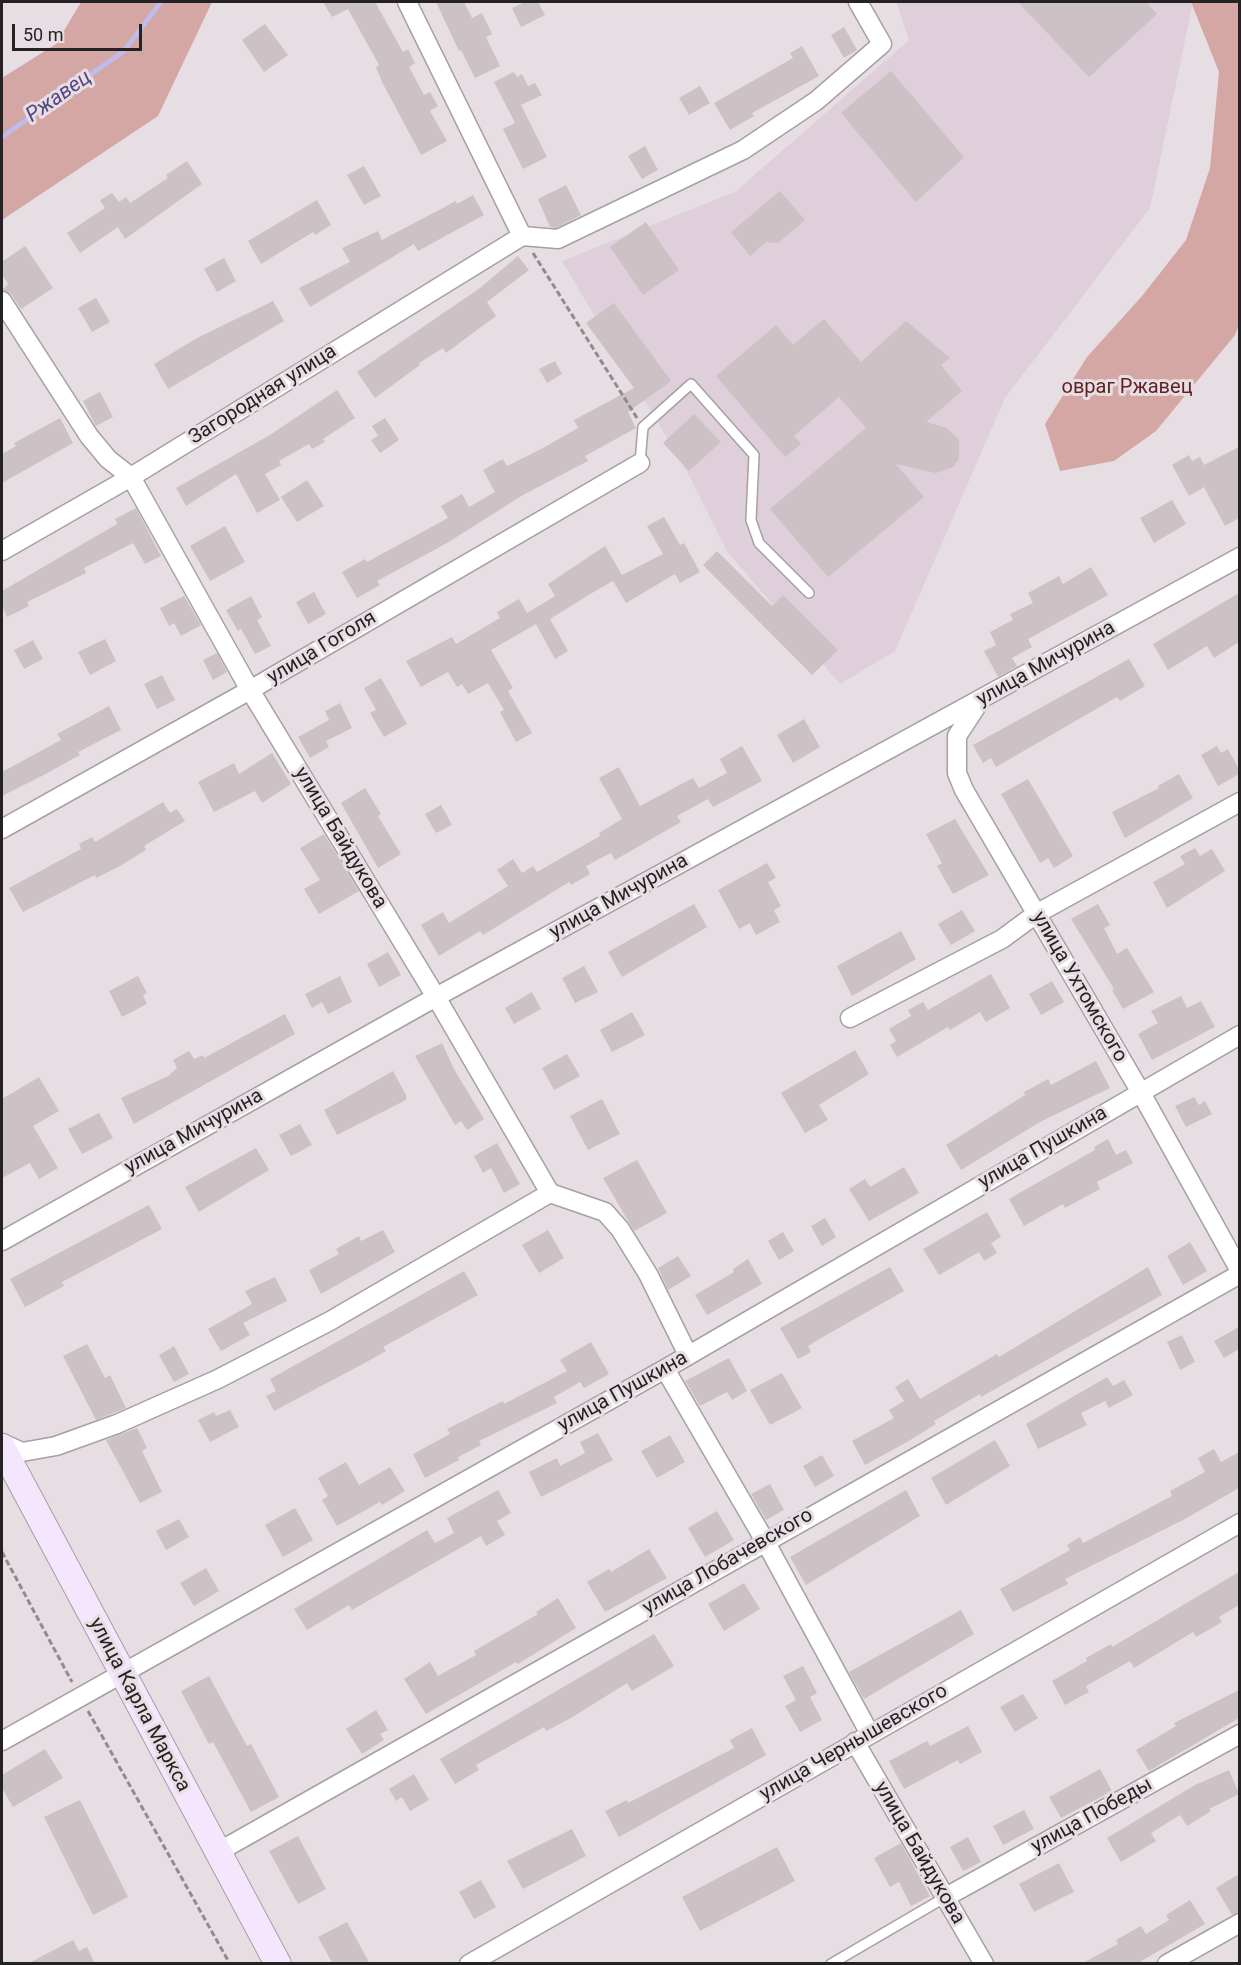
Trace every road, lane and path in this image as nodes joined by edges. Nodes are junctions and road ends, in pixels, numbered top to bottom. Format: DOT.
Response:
graph roads {
  1 [pos="407,2"];
  2 [pos="858,2"];
  3 [pos="522,236"];
  4 [pos="2,302"];
  5 [pos="643,427"];
  6 [pos="640,463"];
  7 [pos="131,477"];
  8 [pos="2,551"];
  9 [pos="1239,557"];
  10 [pos="809,593"];
  11 [pos="250,690"];
  12 [pos="981,701"];
  13 [pos="1239,802"];
  14 [pos="2,829"];
  15 [pos="1036,914"];
  16 [pos="436,997"];
  17 [pos="850,1018"];
  18 [pos="1239,1035"];
  19 [pos="1140,1091"];
  20 [pos="550,1193"];
  21 [pos="2,1240"];
  22 [pos="1239,1272"];
  23 [pos="688,1355"];
  24 [pos="665,1369"];
  25 [pos="2,1445"];
  26 [pos="1239,1523"];
  27 [pos="765,1541"];
  28 [pos="2,1552"];
  29 [pos="121,1672"];
  30 [pos="79,1696"];
  31 [pos="1239,1734"];
  32 [pos="862,1738"];
  33 [pos="2,1740"];
  34 [pos="218,1852"];
  35 [pos="944,1898"];
  36 [pos="1239,1923"];
  37 [pos="230,1964"];
  38 [pos="278,1964"];
  39 [pos="469,1964"];
  40 [pos="831,1964"];
  41 [pos="984,1964"];
  42 [pos="1167,1964"];
  1 -- 3 [label="street"];
  2 -- 3 [label="street"];
  3 -- 5 [label="path"];
  3 -- 7 [label="street, Загородная улица"];
  4 -- 7 [label="street, улица Байдукова"];
  5 -- 6 [label="lane"];
  5 -- 10 [label="lane"];
  6 -- 11 [label="street, улица Гоголя"];
  7 -- 8 [label="street, Загородная улица"];
  7 -- 11 [label="street, улица Байдукова"];
  9 -- 12 [label="street, улица Мичурина"];
  11 -- 14 [label="street, улица Гоголя"];
  11 -- 16 [label="street, улица Байдукова"];
  12 -- 15 [label="street, улица Ухтомского"];
  12 -- 16 [label="street, улица Мичурина"];
  13 -- 15 [label="street"];
  15 -- 17 [label="street"];
  15 -- 19 [label="street, улица Ухтомского"];
  16 -- 20 [label="street, улица Байдукова"];
  16 -- 21 [label="street, улица Мичурина"];
  18 -- 19 [label="street, улица Пушкина"];
  19 -- 22 [label="street, улица Ухтомского"];
  19 -- 23 [label="street, улица Пушкина"];
  20 -- 23 [label="street"];
  20 -- 25 [label="street"];
  22 -- 27 [label="street, улица Лобачевского"];
  23 -- 24 [label="street, улица Пушкина"];
  24 -- 27 [label="street, улица Байдукова"];
  24 -- 29 [label="street, улица Пушкина"];
  25 -- 29 [label="main road, улица Карла Маркса"];
  26 -- 32 [label="street, улица Чернышевского"];
  27 -- 32 [label="street, улица Байдукова"];
  27 -- 34 [label="street, улица Лобачевского"];
  28 -- 30 [label="path"];
  29 -- 30 [label="street, улица Пушкина"];
  29 -- 34 [label="main road, улица Карла Маркса"];
  30 -- 33 [label="street, улица Пушкина"];
  30 -- 37 [label="path"];
  31 -- 35 [label="street, улица Победы"];
  32 -- 35 [label="street, улица Байдукова"];
  32 -- 39 [label="street, улица Чернышевского"];
  34 -- 38 [label="main road, улица Карла Маркса"];
  35 -- 40 [label="lane"];
  35 -- 41 [label="street, улица Байдукова"];
  36 -- 42 [label="street"];
}
